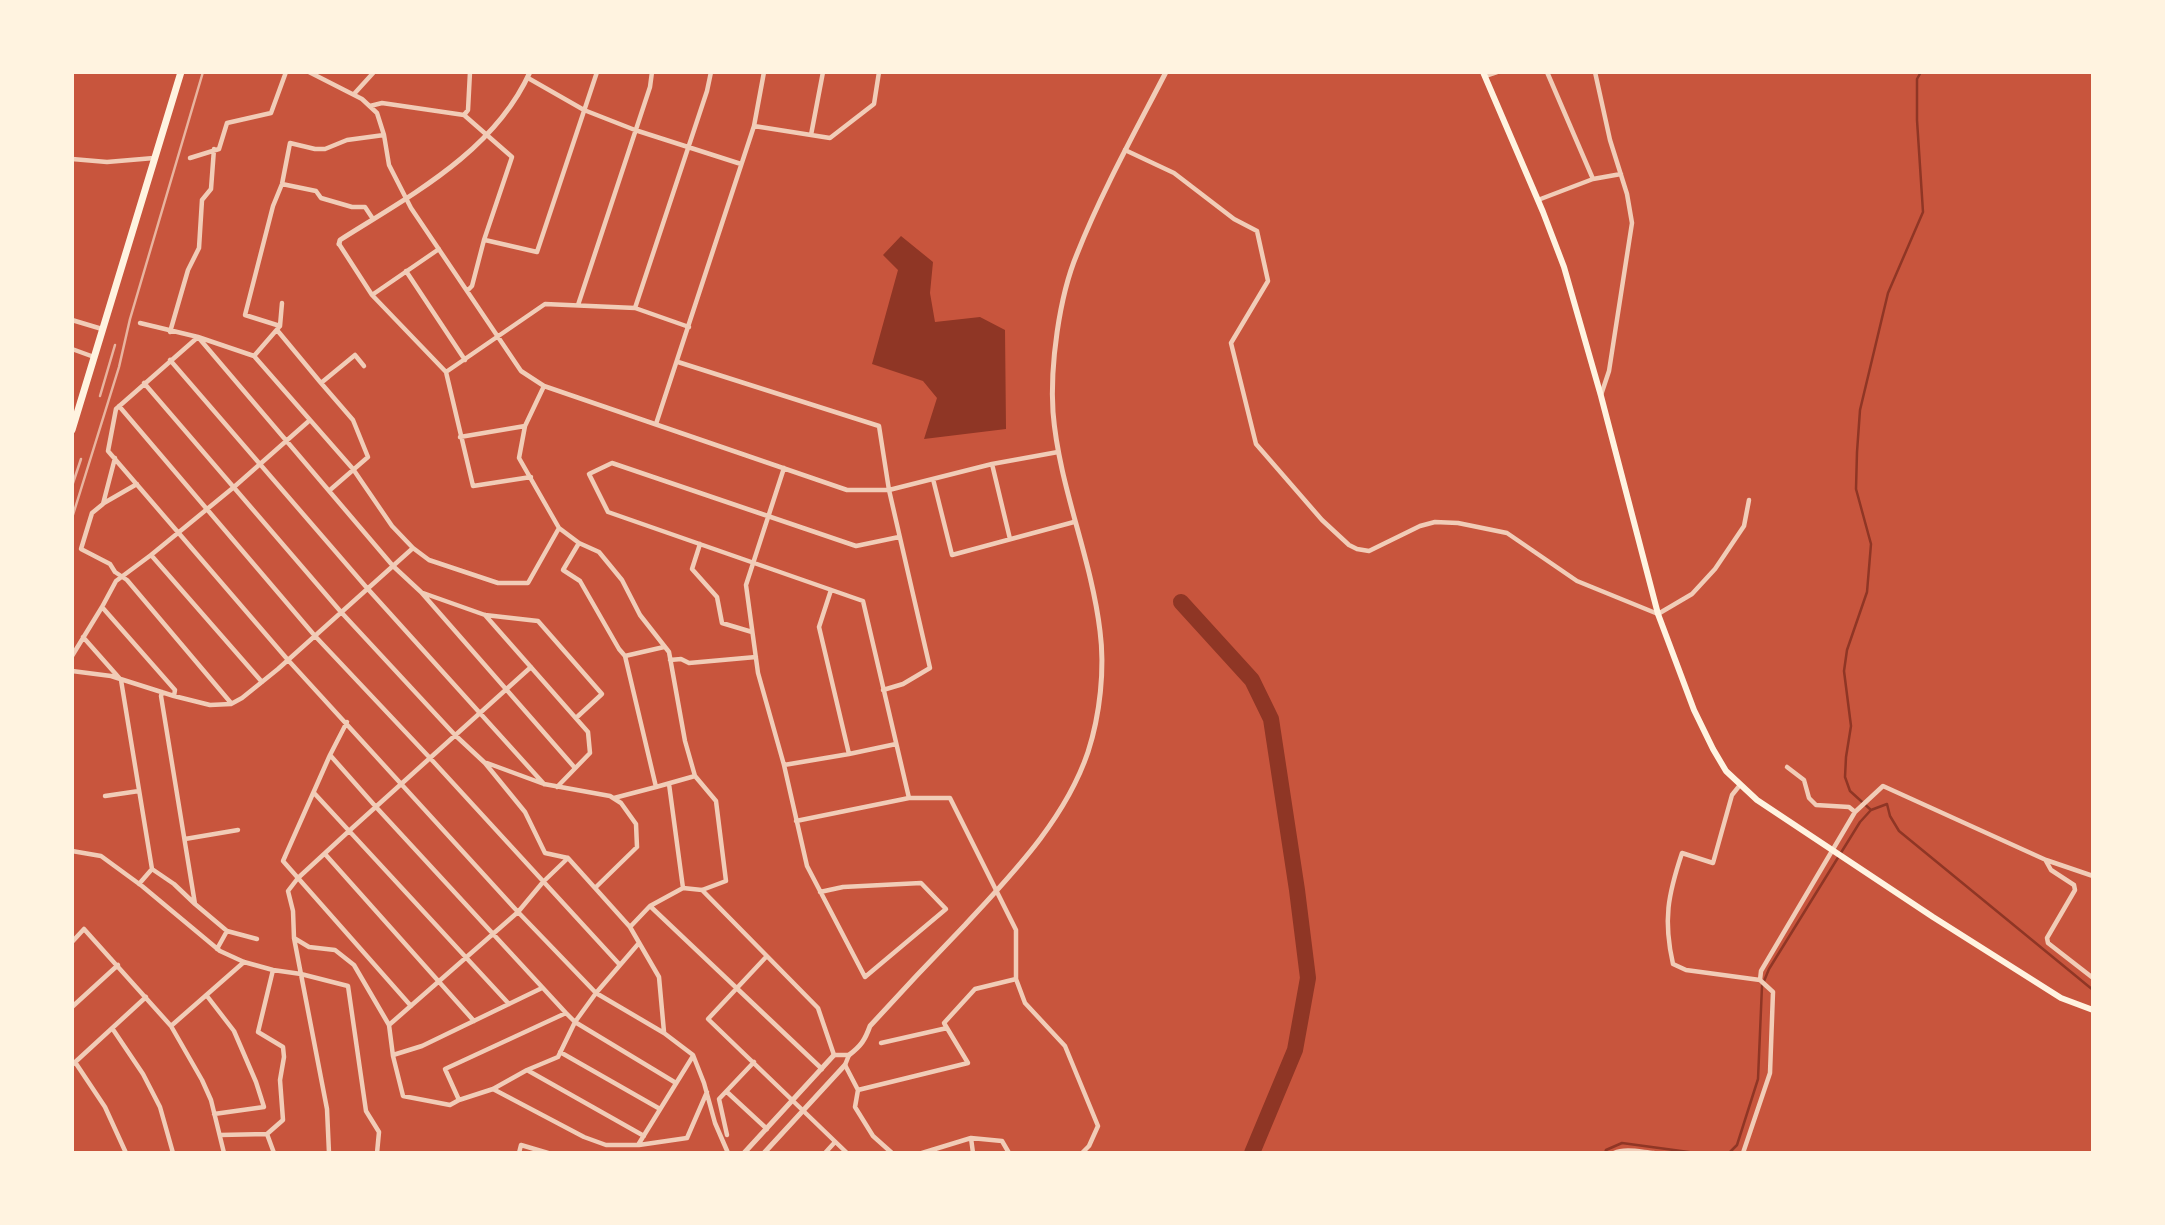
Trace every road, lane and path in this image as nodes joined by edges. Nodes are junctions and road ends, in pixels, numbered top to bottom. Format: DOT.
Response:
graph roads {
  1 [pos="181,72"];
  2 [pos="286,72"];
  3 [pos="310,72"];
  4 [pos="374,72"];
  5 [pos="470,72"];
  6 [pos="597,72"];
  7 [pos="652,72"];
  8 [pos="711,72"];
  9 [pos="764,72"];
  10 [pos="823,72"];
  11 [pos="879,72"];
  12 [pos="1166,72"];
  13 [pos="1497,72"];
  14 [pos="1546,72"];
  15 [pos="1595,72"];
  16 [pos="1484,74"];
  17 [pos="529,75"];
  18 [pos="354,94"];
  19 [pos="370,106"];
  20 [pos="584,110"];
  21 [pos="464,115"];
  22 [pos="754,126"];
  23 [pos="635,130"];
  24 [pos="384,135"];
  25 [pos="488,135"];
  26 [pos="811,135"];
  27 [pos="688,147"];
  28 [pos="214,149"];
  29 [pos="1125,150"];
  30 [pos="154,158"];
  31 [pos="190,158"];
  32 [pos="72,159"];
  33 [pos="741,164"];
  34 [pos="1620,174"];
  35 [pos="1592,178"];
  36 [pos="282,184"];
  37 [pos="406,198"];
  38 [pos="1538,200"];
  39 [pos="373,219"];
  40 [pos="484,240"];
  41 [pos="339,244"];
  42 [pos="439,249"];
  43 [pos="406,271"];
  44 [pos="467,292"];
  45 [pos="372,295"];
  46 [pos="282,303"];
  47 [pos="578,305"];
  48 [pos="635,307"];
  49 [pos="72,320"];
  50 [pos="140,323"];
  51 [pos="689,327"];
  52 [pos="279,328"];
  53 [pos="103,329"];
  54 [pos="170,332"];
  55 [pos="198,337"];
  56 [pos="497,337"];
  57 [pos="72,349"];
  58 [pos="254,356"];
  59 [pos="94,357"];
  60 [pos="170,360"];
  61 [pos="465,360"];
  62 [pos="678,362"];
  63 [pos="365,366"];
  64 [pos="446,372"];
  65 [pos="144,383"];
  66 [pos="321,383"];
  67 [pos="544,386"];
  68 [pos="1601,396"];
  69 [pos="119,406"];
  70 [pos="310,420"];
  71 [pos="656,424"];
  72 [pos="525,426"];
  73 [pos="72,430"];
  74 [pos="460,437"];
  75 [pos="286,441"];
  76 [pos="1058,452"];
  77 [pos="115,458"];
  78 [pos="260,463"];
  79 [pos="992,464"];
  80 [pos="784,468"];
  81 [pos="353,469"];
  82 [pos="531,477"];
  83 [pos="933,479"];
  84 [pos="137,484"];
  85 [pos="234,486"];
  86 [pos="330,490"];
  87 [pos="889,490"];
  88 [pos="1749,500"];
  89 [pos="103,504"];
  90 [pos="206,509"];
  91 [pos="769,516"];
  92 [pos="1074,522"];
  93 [pos="559,528"];
  94 [pos="179,532"];
  95 [pos="899,537"];
  96 [pos="1010,539"];
  97 [pos="579,543"];
  98 [pos="700,544"];
  99 [pos="414,548"];
  100 [pos="151,555"];
  101 [pos="754,563"];
  102 [pos="393,566"];
  103 [pos="122,577"];
  104 [pos="367,588"];
  105 [pos="831,590"];
  106 [pos="421,592"];
  107 [pos="102,607"];
  108 [pos="341,612"];
  109 [pos="1658,614"];
  110 [pos="485,615"];
  111 [pos="752,632"];
  112 [pos="315,636"];
  113 [pos="83,637"];
  114 [pos="663,647"];
  115 [pos="72,656"];
  116 [pos="625,656"];
  117 [pos="756,657"];
  118 [pos="288,660"];
  119 [pos="670,660"];
  120 [pos="531,667"];
  121 [pos="72,671"];
  122 [pos="121,680"];
  123 [pos="262,682"];
  124 [pos="506,688"];
  125 [pos="883,690"];
  126 [pos="162,692"];
  127 [pos="174,696"];
  128 [pos="231,704"];
  129 [pos="479,712"];
  130 [pos="576,718"];
  131 [pos="347,722"];
  132 [pos="455,735"];
  133 [pos="896,744"];
  134 [pos="849,754"];
  135 [pos="330,755"];
  136 [pos="430,758"];
  137 [pos="485,762"];
  138 [pos="784,765"];
  139 [pos="1787,767"];
  140 [pos="575,768"];
  141 [pos="695,776"];
  142 [pos="402,783"];
  143 [pos="669,784"];
  144 [pos="544,785"];
  145 [pos="1740,785"];
  146 [pos="656,787"];
  147 [pos="556,788"];
  148 [pos="139,791"];
  149 [pos="315,794"];
  150 [pos="106,796"];
  151 [pos="614,798"];
  152 [pos="909,798"];
  153 [pos="376,807"];
  154 [pos="1857,809"];
  155 [pos="796,821"];
  156 [pos="238,830"];
  157 [pos="349,831"];
  158 [pos="185,839"];
  159 [pos="1834,850"];
  160 [pos="72,851"];
  161 [pos="325,854"];
  162 [pos="568,858"];
  163 [pos="2046,860"];
  164 [pos="152,870"];
  165 [pos="2093,876"];
  166 [pos="298,878"];
  167 [pos="542,882"];
  168 [pos="139,884"];
  169 [pos="595,888"];
  170 [pos="683,888"];
  171 [pos="702,890"];
  172 [pos="997,891"];
  173 [pos="820,892"];
  174 [pos="195,904"];
  175 [pos="650,906"];
  176 [pos="518,912"];
  177 [pos="630,927"];
  178 [pos="228,931"];
  179 [pos="493,934"];
  180 [pos="294,938"];
  181 [pos="257,939"];
  182 [pos="72,942"];
  183 [pos="639,943"];
  184 [pos="217,949"];
  185 [pos="766,957"];
  186 [pos="466,958"];
  187 [pos="244,962"];
  188 [pos="118,965"];
  189 [pos="620,965"];
  190 [pos="273,970"];
  191 [pos="301,974"];
  192 [pos="2093,978"];
  193 [pos="1016,979"];
  194 [pos="1760,980"];
  195 [pos="439,982"];
  196 [pos="736,987"];
  197 [pos="542,988"];
  198 [pos="596,993"];
  199 [pos="207,996"];
  200 [pos="146,997"];
  201 [pos="509,1004"];
  202 [pos="411,1006"];
  203 [pos="72,1007"];
  204 [pos="2093,1010"];
  205 [pos="566,1013"];
  206 [pos="474,1021"];
  207 [pos="575,1022"];
  208 [pos="389,1024"];
  209 [pos="171,1026"];
  210 [pos="113,1028"];
  211 [pos="947,1028"];
  212 [pos="664,1033"];
  213 [pos="881,1043"];
  214 [pos="560,1052"];
  215 [pos="693,1055"];
  216 [pos="834,1055"];
  217 [pos="849,1055"];
  218 [pos="393,1056"];
  219 [pos="754,1062"];
  220 [pos="74,1063"];
  221 [pos="845,1065"];
  222 [pos="822,1069"];
  223 [pos="527,1070"];
  224 [pos="676,1083"];
  225 [pos="493,1089"];
  226 [pos="858,1090"];
  227 [pos="707,1092"];
  228 [pos="727,1092"];
  229 [pos="459,1100"];
  230 [pos="792,1101"];
  231 [pos="660,1109"];
  232 [pos="802,1112"];
  233 [pos="214,1114"];
  234 [pos="766,1129"];
  235 [pos="219,1135"];
  236 [pos="267,1135"];
  237 [pos="727,1135"];
  238 [pos="644,1136"];
  239 [pos="971,1138"];
  240 [pos="835,1142"];
  241 [pos="638,1145"];
  242 [pos="126,1153"];
  243 [pos="173,1153"];
  244 [pos="224,1153"];
  245 [pos="274,1153"];
  246 [pos="329,1153"];
  247 [pos="377,1153"];
  248 [pos="519,1153"];
  249 [pos="548,1153"];
  250 [pos="728,1153"];
  251 [pos="744,1153"];
  252 [pos="764,1153"];
  253 [pos="825,1153"];
  254 [pos="847,1153"];
  255 [pos="892,1153"];
  256 [pos="922,1153"];
  257 [pos="973,1153"];
  258 [pos="1009,1153"];
  259 [pos="1082,1153"];
  260 [pos="1614,1153"];
  261 [pos="1654,1153"];
  262 [pos="1743,1153"];
  1 -- 30 [label="highway"];
  2 -- 28 [label="street"];
  3 -- 18 [label="street"];
  4 -- 18 [label="street"];
  5 -- 21 [label="street"];
  6 -- 20 [label="street"];
  7 -- 23 [label="street"];
  8 -- 27 [label="street"];
  9 -- 22 [label="street"];
  10 -- 26 [label="street"];
  11 -- 26 [label="street"];
  12 -- 29 [label="street"];
  13 -- 16 [label="street"];
  14 -- 35 [label="street"];
  15 -- 34 [label="street"];
  16 -- 38 [label="main road"];
  17 -- 20 [label="street"];
  17 -- 25 [label="street"];
  18 -- 19 [label="street"];
  19 -- 21 [label="street"];
  19 -- 24 [label="street"];
  20 -- 23 [label="street"];
  20 -- 40 [label="street"];
  21 -- 25 [label="street"];
  22 -- 26 [label="street"];
  22 -- 33 [label="street"];
  23 -- 27 [label="street"];
  23 -- 47 [label="street"];
  24 -- 36 [label="street"];
  24 -- 37 [label="street"];
  25 -- 37 [label="street"];
  25 -- 40 [label="street"];
  27 -- 33 [label="street"];
  27 -- 48 [label="street"];
  28 -- 31 [label="street"];
  28 -- 54 [label="street"];
  29 -- 76 [label="street"];
  29 -- 109 [label="street"];
  30 -- 32 [label="street"];
  30 -- 53 [label="highway"];
  33 -- 51 [label="street"];
  34 -- 35 [label="street"];
  34 -- 68 [label="street"];
  35 -- 38 [label="street"];
  36 -- 39 [label="street"];
  36 -- 52 [label="street"];
  37 -- 39 [label="street"];
  37 -- 42 [label="street"];
  38 -- 68 [label="main road"];
  39 -- 41 [label="street"];
  40 -- 44 [label="street"];
  41 -- 45 [label="street"];
  42 -- 43 [label="street"];
  42 -- 44 [label="street"];
  43 -- 45 [label="street"];
  43 -- 61 [label="street"];
  44 -- 56 [label="street"];
  45 -- 64 [label="street"];
  46 -- 52 [label="street"];
  47 -- 48 [label="street"];
  47 -- 56 [label="street"];
  48 -- 51 [label="street"];
  49 -- 53 [label="street"];
  50 -- 54 [label="street"];
  51 -- 62 [label="street"];
  52 -- 58 [label="street"];
  52 -- 66 [label="street"];
  53 -- 59 [label="highway"];
  54 -- 55 [label="street"];
  55 -- 58 [label="street"];
  55 -- 60 [label="street"];
  55 -- 75 [label="street"];
  56 -- 61 [label="street"];
  56 -- 67 [label="street"];
  57 -- 59 [label="street"];
  58 -- 70 [label="street"];
  59 -- 73 [label="highway"];
  60 -- 65 [label="street"];
  60 -- 78 [label="street"];
  61 -- 64 [label="street"];
  62 -- 71 [label="street"];
  62 -- 87 [label="street"];
  63 -- 66 [label="street"];
  64 -- 74 [label="street"];
  65 -- 69 [label="street"];
  65 -- 85 [label="street"];
  66 -- 81 [label="street"];
  67 -- 71 [label="street"];
  67 -- 72 [label="street"];
  68 -- 109 [label="main road"];
  69 -- 77 [label="street"];
  69 -- 90 [label="street"];
  70 -- 75 [label="street"];
  70 -- 81 [label="street"];
  71 -- 80 [label="street"];
  72 -- 74 [label="street"];
  72 -- 82 [label="street"];
  74 -- 82 [label="street"];
  75 -- 78 [label="street"];
  75 -- 86 [label="street"];
  76 -- 79 [label="street"];
  76 -- 92 [label="street"];
  77 -- 84 [label="street"];
  77 -- 89 [label="street"];
  78 -- 85 [label="street"];
  78 -- 104 [label="street"];
  79 -- 83 [label="street"];
  79 -- 96 [label="street"];
  80 -- 87 [label="street"];
  80 -- 91 [label="street"];
  81 -- 86 [label="street"];
  81 -- 99 [label="street"];
  82 -- 93 [label="street"];
  83 -- 87 [label="street"];
  83 -- 96 [label="street"];
  84 -- 89 [label="street"];
  84 -- 94 [label="street"];
  85 -- 90 [label="street"];
  85 -- 108 [label="street"];
  86 -- 102 [label="street"];
  87 -- 95 [label="street"];
  88 -- 109 [label="street"];
  89 -- 103 [label="street"];
  90 -- 94 [label="street"];
  90 -- 112 [label="street"];
  91 -- 95 [label="street"];
  91 -- 98 [label="street"];
  91 -- 101 [label="street"];
  92 -- 96 [label="street"];
  92 -- 172 [label="street"];
  93 -- 97 [label="street"];
  93 -- 99 [label="street"];
  94 -- 100 [label="street"];
  94 -- 118 [label="street"];
  95 -- 125 [label="street"];
  97 -- 114 [label="street"];
  97 -- 116 [label="street"];
  98 -- 101 [label="street"];
  98 -- 111 [label="street"];
  99 -- 102 [label="street"];
  100 -- 103 [label="street"];
  100 -- 123 [label="street"];
  101 -- 105 [label="street"];
  101 -- 111 [label="street"];
  102 -- 104 [label="street"];
  102 -- 106 [label="street"];
  103 -- 107 [label="street"];
  103 -- 128 [label="street"];
  104 -- 108 [label="street"];
  104 -- 129 [label="street"];
  105 -- 125 [label="street"];
  105 -- 134 [label="street"];
  106 -- 110 [label="street"];
  106 -- 124 [label="street"];
  107 -- 113 [label="street"];
  107 -- 127 [label="street"];
  108 -- 112 [label="street"];
  108 -- 132 [label="street"];
  109 -- 145 [label="main road"];
  110 -- 120 [label="street"];
  110 -- 130 [label="street"];
  111 -- 117 [label="street"];
  112 -- 118 [label="street"];
  112 -- 136 [label="street"];
  113 -- 115 [label="street"];
  113 -- 122 [label="street"];
  114 -- 116 [label="street"];
  114 -- 119 [label="street"];
  116 -- 146 [label="street"];
  117 -- 119 [label="street"];
  117 -- 138 [label="street"];
  118 -- 123 [label="street"];
  118 -- 131 [label="street"];
  119 -- 141 [label="street"];
  120 -- 124 [label="street"];
  120 -- 130 [label="street"];
  121 -- 122 [label="street"];
  122 -- 126 [label="street"];
  122 -- 148 [label="street"];
  123 -- 128 [label="street"];
  124 -- 129 [label="street"];
  124 -- 140 [label="street"];
  125 -- 133 [label="street"];
  126 -- 127 [label="street"];
  126 -- 158 [label="street"];
  127 -- 128 [label="street"];
  129 -- 132 [label="street"];
  129 -- 144 [label="street"];
  130 -- 140 [label="street"];
  131 -- 135 [label="street"];
  131 -- 142 [label="street"];
  132 -- 136 [label="street"];
  132 -- 137 [label="street"];
  133 -- 134 [label="street"];
  133 -- 152 [label="street"];
  134 -- 138 [label="street"];
  135 -- 149 [label="street"];
  135 -- 153 [label="street"];
  136 -- 142 [label="street"];
  136 -- 167 [label="street"];
  137 -- 144 [label="street"];
  137 -- 162 [label="street"];
  138 -- 155 [label="street"];
  139 -- 154 [label="street"];
  140 -- 147 [label="street"];
  141 -- 143 [label="street"];
  141 -- 171 [label="street"];
  142 -- 153 [label="street"];
  142 -- 176 [label="street"];
  143 -- 146 [label="street"];
  143 -- 170 [label="street"];
  144 -- 147 [label="street"];
  145 -- 159 [label="main road"];
  145 -- 194 [label="street"];
  146 -- 151 [label="street"];
  147 -- 151 [label="street"];
  148 -- 150 [label="street"];
  148 -- 164 [label="street"];
  149 -- 157 [label="street"];
  149 -- 166 [label="street"];
  151 -- 169 [label="street"];
  152 -- 155 [label="street"];
  152 -- 172 [label="street"];
  153 -- 157 [label="street"];
  153 -- 179 [label="street"];
  154 -- 159 [label="street"];
  154 -- 163 [label="street"];
  155 -- 173 [label="street"];
  156 -- 158 [label="street"];
  157 -- 161 [label="street"];
  157 -- 186 [label="street"];
  158 -- 174 [label="street"];
  159 -- 194 [label="street"];
  159 -- 204 [label="main road"];
  160 -- 168 [label="street"];
  161 -- 166 [label="street"];
  161 -- 195 [label="street"];
  162 -- 167 [label="street"];
  162 -- 169 [label="street"];
  163 -- 165 [label="street"];
  163 -- 192 [label="street"];
  164 -- 168 [label="street"];
  164 -- 174 [label="street"];
  166 -- 180 [label="street"];
  166 -- 202 [label="street"];
  167 -- 176 [label="street"];
  167 -- 189 [label="street"];
  168 -- 184 [label="street"];
  169 -- 177 [label="street"];
  170 -- 171 [label="street"];
  170 -- 175 [label="street"];
  171 -- 185 [label="street"];
  172 -- 193 [label="street"];
  172 -- 217 [label="street"];
  173 -- 173 [label="street"];
  174 -- 178 [label="street"];
  175 -- 177 [label="street"];
  175 -- 196 [label="street"];
  176 -- 179 [label="street"];
  176 -- 198 [label="street"];
  177 -- 183 [label="street"];
  178 -- 181 [label="street"];
  178 -- 184 [label="street"];
  179 -- 186 [label="street"];
  179 -- 197 [label="street"];
  180 -- 191 [label="street"];
  180 -- 208 [label="street"];
  182 -- 188 [label="street"];
  183 -- 189 [label="street"];
  183 -- 212 [label="street"];
  184 -- 187 [label="street"];
  185 -- 196 [label="street"];
  185 -- 216 [label="street"];
  186 -- 195 [label="street"];
  186 -- 201 [label="street"];
  187 -- 190 [label="street"];
  187 -- 199 [label="street"];
  188 -- 200 [label="street"];
  188 -- 203 [label="street"];
  189 -- 198 [label="street"];
  190 -- 191 [label="street"];
  190 -- 236 [label="street"];
  191 -- 246 [label="street"];
  191 -- 247 [label="street"];
  193 -- 211 [label="street"];
  193 -- 259 [label="street"];
  194 -- 262 [label="street"];
  195 -- 202 [label="street"];
  195 -- 206 [label="street"];
  196 -- 219 [label="street"];
  196 -- 222 [label="street"];
  197 -- 201 [label="street"];
  197 -- 205 [label="street"];
  198 -- 207 [label="street"];
  198 -- 212 [label="street"];
  199 -- 209 [label="street"];
  199 -- 233 [label="street"];
  200 -- 209 [label="street"];
  200 -- 210 [label="street"];
  201 -- 206 [label="street"];
  202 -- 208 [label="street"];
  205 -- 207 [label="street"];
  205 -- 229 [label="street"];
  206 -- 218 [label="street"];
  207 -- 214 [label="street"];
  207 -- 224 [label="street"];
  208 -- 218 [label="street"];
  209 -- 233 [label="street"];
  210 -- 220 [label="street"];
  210 -- 243 [label="street"];
  211 -- 213 [label="street"];
  211 -- 226 [label="street"];
  212 -- 215 [label="street"];
  214 -- 223 [label="street"];
  214 -- 231 [label="street"];
  215 -- 224 [label="street"];
  215 -- 227 [label="street"];
  216 -- 217 [label="street"];
  216 -- 222 [label="street"];
  217 -- 221 [label="street"];
  218 -- 229 [label="street"];
  219 -- 228 [label="street"];
  219 -- 230 [label="street"];
  220 -- 242 [label="street"];
  221 -- 226 [label="street"];
  221 -- 232 [label="street"];
  222 -- 230 [label="street"];
  223 -- 225 [label="street"];
  223 -- 238 [label="street"];
  224 -- 231 [label="street"];
  225 -- 229 [label="street"];
  225 -- 241 [label="street"];
  226 -- 255 [label="street"];
  227 -- 241 [label="street"];
  227 -- 250 [label="street"];
  228 -- 234 [label="street"];
  228 -- 237 [label="street"];
  230 -- 232 [label="street"];
  230 -- 234 [label="street"];
  231 -- 238 [label="street"];
  232 -- 240 [label="street"];
  232 -- 252 [label="street"];
  233 -- 235 [label="street"];
  234 -- 251 [label="street"];
  235 -- 236 [label="street"];
  235 -- 244 [label="street"];
  236 -- 245 [label="street"];
  238 -- 241 [label="street"];
  239 -- 256 [label="street"];
  239 -- 257 [label="street"];
  239 -- 258 [label="street"];
  240 -- 253 [label="street"];
  240 -- 254 [label="street"];
  248 -- 249 [label="street"];
  260 -- 261 [label="street"];
}
